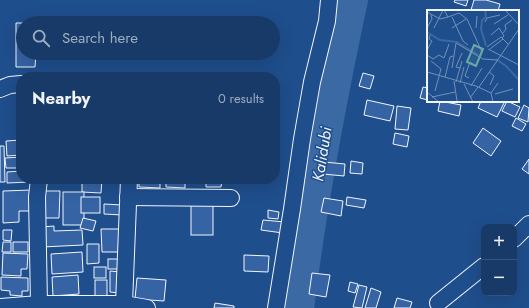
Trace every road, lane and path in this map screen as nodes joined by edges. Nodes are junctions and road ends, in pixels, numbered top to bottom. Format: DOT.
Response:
graph roads {
  1 [pos="329,0"];
  2 [pos="16,84"];
  3 [pos="0,89"];
  4 [pos="38,184"];
  5 [pos="129,184"];
  6 [pos="128,198"];
  7 [pos="231,198"];
  8 [pos="529,224"];
  9 [pos="517,236"];
  10 [pos="481,268"];
  11 [pos="438,302"];
  12 [pos="39,304"];
  13 [pos="124,304"];
  14 [pos="0,307"];
  15 [pos="147,308"];
  16 [pos="276,308"];
  1 -- 16 [label="street"];
  2 -- 3 [label="street"];
  4 -- 12 [label="street"];
  5 -- 6 [label="street"];
  6 -- 7 [label="street"];
  6 -- 13 [label="street"];
  8 -- 9 [label="street"];
  10 -- 11 [label="street"];
  12 -- 13 [label="street"];
  12 -- 14 [label="street"];
  13 -- 15 [label="street"];
}
